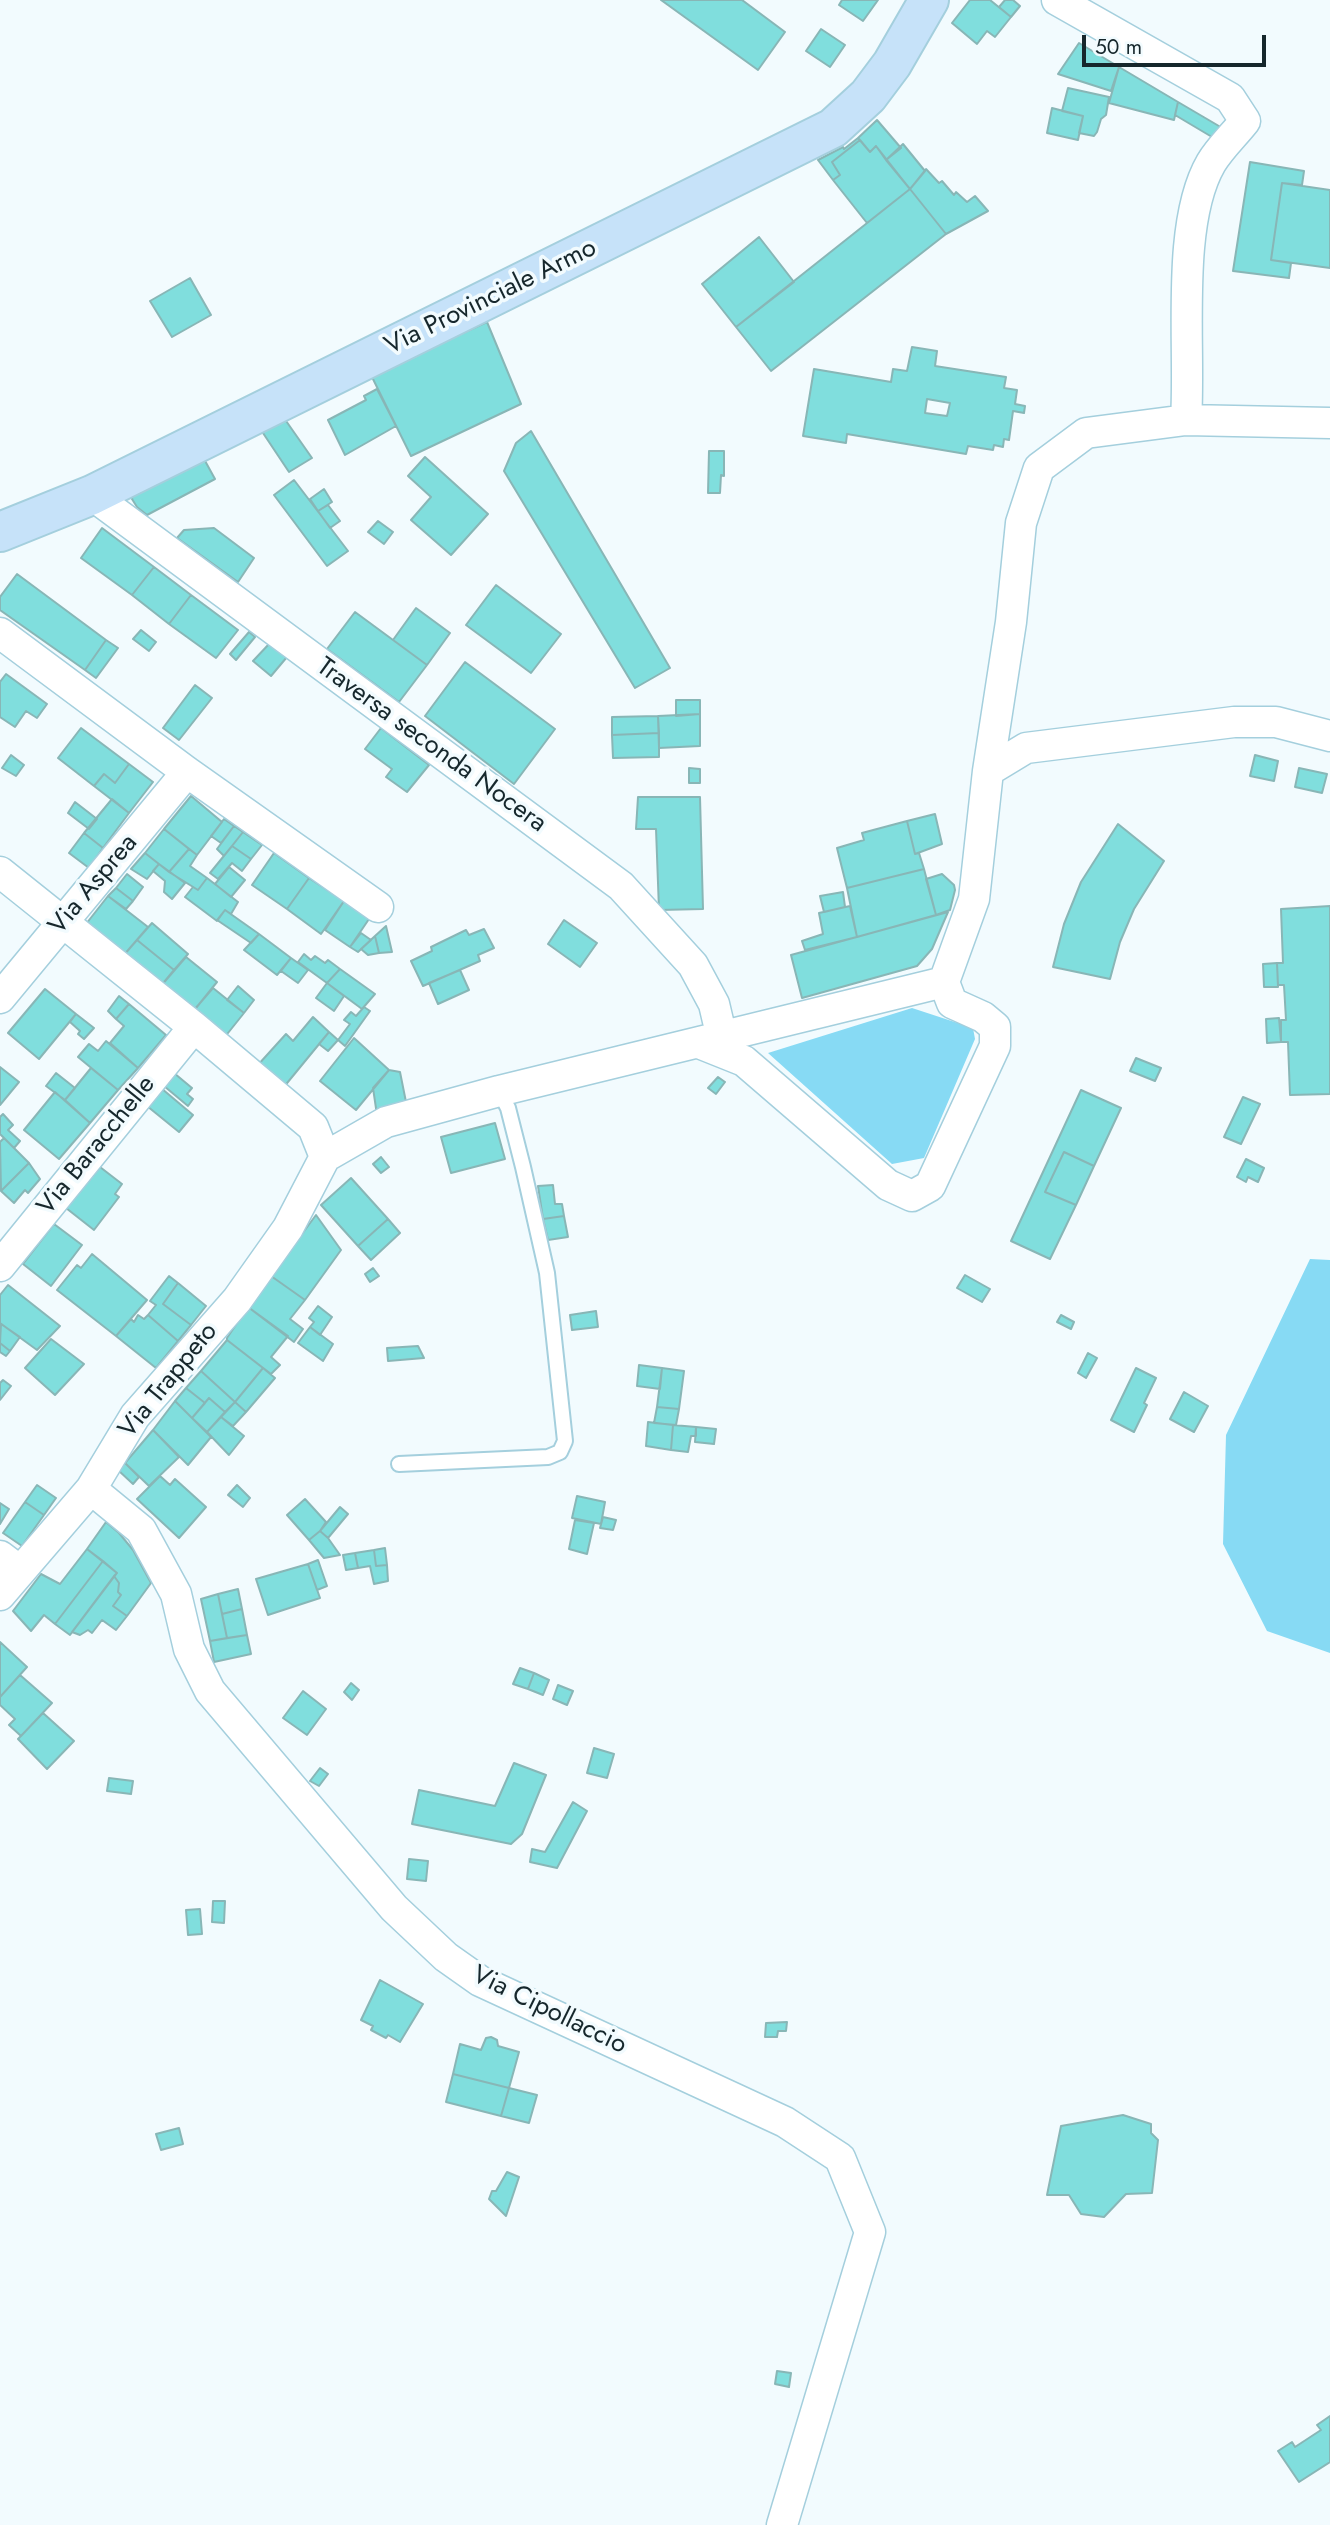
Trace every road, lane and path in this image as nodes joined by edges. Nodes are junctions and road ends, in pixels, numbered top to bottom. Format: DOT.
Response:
graph roads {
  1 [pos="929,0"];
  2 [pos="1057,0"];
  3 [pos="1186,420"];
  4 [pos="1330,423"];
  5 [pos="92,495"];
  6 [pos="0,532"];
  7 [pos="0,633"];
  8 [pos="1330,736"];
  9 [pos="988,771"];
  10 [pos="187,772"];
  11 [pos="0,872"];
  12 [pos="378,907"];
  13 [pos="64,921"];
  14 [pos="944,982"];
  15 [pos="0,998"];
  16 [pos="194,1027"];
  17 [pos="711,1040"];
  18 [pos="499,1091"];
  19 [pos="325,1157"];
  20 [pos="0,1266"];
  21 [pos="399,1464"];
  22 [pos="91,1489"];
  23 [pos="10,1563"];
  24 [pos="0,1595"];
  25 [pos="782,2525"];
  1 -- 5 [label="street, Via Provinciale Armo"];
  2 -- 3 [label="street"];
  3 -- 4 [label="street"];
  3 -- 9 [label="street"];
  5 -- 6 [label="street, Via Provinciale Armo"];
  5 -- 17 [label="street, Traversa seconda Nocera"];
  7 -- 10 [label="street"];
  8 -- 9 [label="street"];
  9 -- 14 [label="street"];
  10 -- 12 [label="street"];
  10 -- 13 [label="street, Via Asprea"];
  11 -- 13 [label="street"];
  13 -- 15 [label="street, Via Asprea"];
  13 -- 16 [label="street"];
  14 -- 17 [label="street"];
  14 -- 17 [label="street"];
  16 -- 19 [label="street"];
  16 -- 20 [label="street, Via Baracchelle"];
  17 -- 18 [label="street"];
  18 -- 19 [label="street"];
  18 -- 21 [label="lane"];
  19 -- 22 [label="street, Via Trappeto"];
  22 -- 23 [label="street, Via Trappeto"];
  22 -- 25 [label="street, Via Cipollaccio"];
  23 -- 24 [label="street, Via Trappeto"];
}
